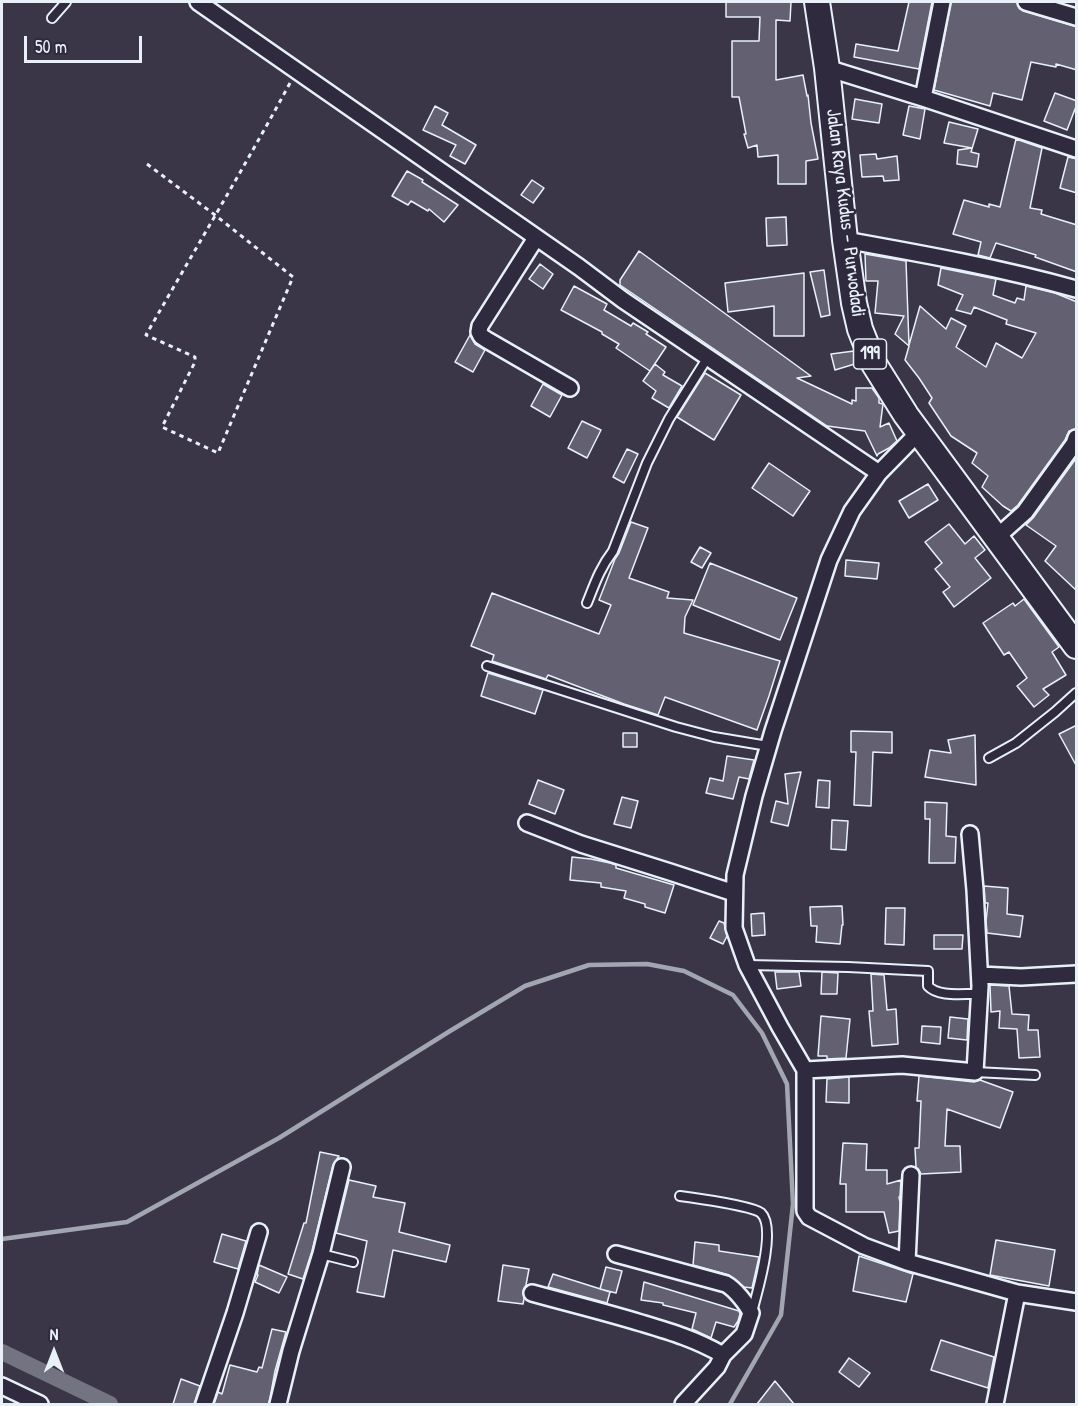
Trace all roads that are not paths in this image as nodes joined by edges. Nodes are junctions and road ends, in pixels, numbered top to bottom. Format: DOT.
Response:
graph roads {
  1 [pos="66,2"];
  2 [pos="198,2"];
  3 [pos="817,2"];
  4 [pos="942,2"];
  5 [pos="1026,2"];
  6 [pos="1077,17"];
  7 [pos="52,18"];
  8 [pos="827,68"];
  9 [pos="923,98"];
  10 [pos="1077,149"];
  11 [pos="536,238"];
  12 [pos="845,240"];
  13 [pos="1077,289"];
  14 [pos="708,357"];
  15 [pos="570,388"];
  16 [pos="919,432"];
  17 [pos="1077,438"];
  18 [pos="879,473"];
  19 [pos="997,537"];
  20 [pos="587,603"];
  21 [pos="1077,646"];
  22 [pos="487,666"];
  23 [pos="1077,693"];
  24 [pos="768,746"];
  25 [pos="989,758"];
  26 [pos="526,823"];
  27 [pos="970,834"];
  28 [pos="734,893"];
  29 [pos="747,965"];
  30 [pos="1077,974"];
  31 [pos="980,975"];
  32 [pos="980,994"];
  33 [pos="805,1070"];
  34 [pos="975,1072"];
  35 [pos="1035,1075"];
  36 [pos="342,1167"];
  37 [pos="911,1175"];
  38 [pos="680,1196"];
  39 [pos="260,1232"];
  40 [pos="321,1254"];
  41 [pos="616,1254"];
  42 [pos="353,1262"];
  43 [pos="907,1262"];
  44 [pos="532,1293"];
  45 [pos="1017,1293"];
  46 [pos="1077,1302"];
  47 [pos="751,1313"];
  48 [pos="723,1355"];
  49 [pos="2,1386"];
  50 [pos="40,1404"];
  51 [pos="204,1404"];
  52 [pos="278,1404"];
  53 [pos="683,1404"];
  54 [pos="995,1404"];
  1 -- 7 [label="lane"];
  2 -- 11 [label="street"];
  3 -- 8 [label="main road, Jalan Raya Kudus - Purwodadi / 199"];
  4 -- 9 [label="street"];
  5 -- 6 [label="street"];
  8 -- 9 [label="street"];
  8 -- 12 [label="main road, Jalan Raya Kudus - Purwodadi / 199"];
  9 -- 10 [label="street"];
  11 -- 14 [label="street"];
  11 -- 15 [label="street"];
  12 -- 13 [label="street"];
  12 -- 16 [label="main road, Jalan Raya Kudus - Purwodadi / 199"];
  14 -- 18 [label="street"];
  14 -- 20 [label="lane"];
  16 -- 18 [label="street"];
  16 -- 19 [label="main road, Jalan Raya Kudus - Purwodadi / 199"];
  17 -- 19 [label="street"];
  18 -- 24 [label="street"];
  19 -- 21 [label="main road, Jalan Raya Kudus - Purwodadi / 199"];
  22 -- 24 [label="lane"];
  23 -- 25 [label="lane"];
  24 -- 28 [label="street"];
  26 -- 28 [label="street"];
  27 -- 31 [label="street"];
  28 -- 29 [label="street"];
  29 -- 32 [label="lane"];
  29 -- 33 [label="street"];
  30 -- 31 [label="street"];
  31 -- 32 [label="street"];
  32 -- 34 [label="street"];
  33 -- 34 [label="street"];
  33 -- 43 [label="street"];
  34 -- 35 [label="lane"];
  36 -- 40 [label="street"];
  37 -- 43 [label="street"];
  38 -- 47 [label="lane"];
  39 -- 51 [label="street"];
  40 -- 42 [label="lane"];
  40 -- 52 [label="street"];
  41 -- 47 [label="street"];
  43 -- 45 [label="street"];
  44 -- 48 [label="street"];
  45 -- 46 [label="street"];
  45 -- 54 [label="street"];
  47 -- 48 [label="street"];
  48 -- 53 [label="street"];
  49 -- 50 [label="street"];
}
